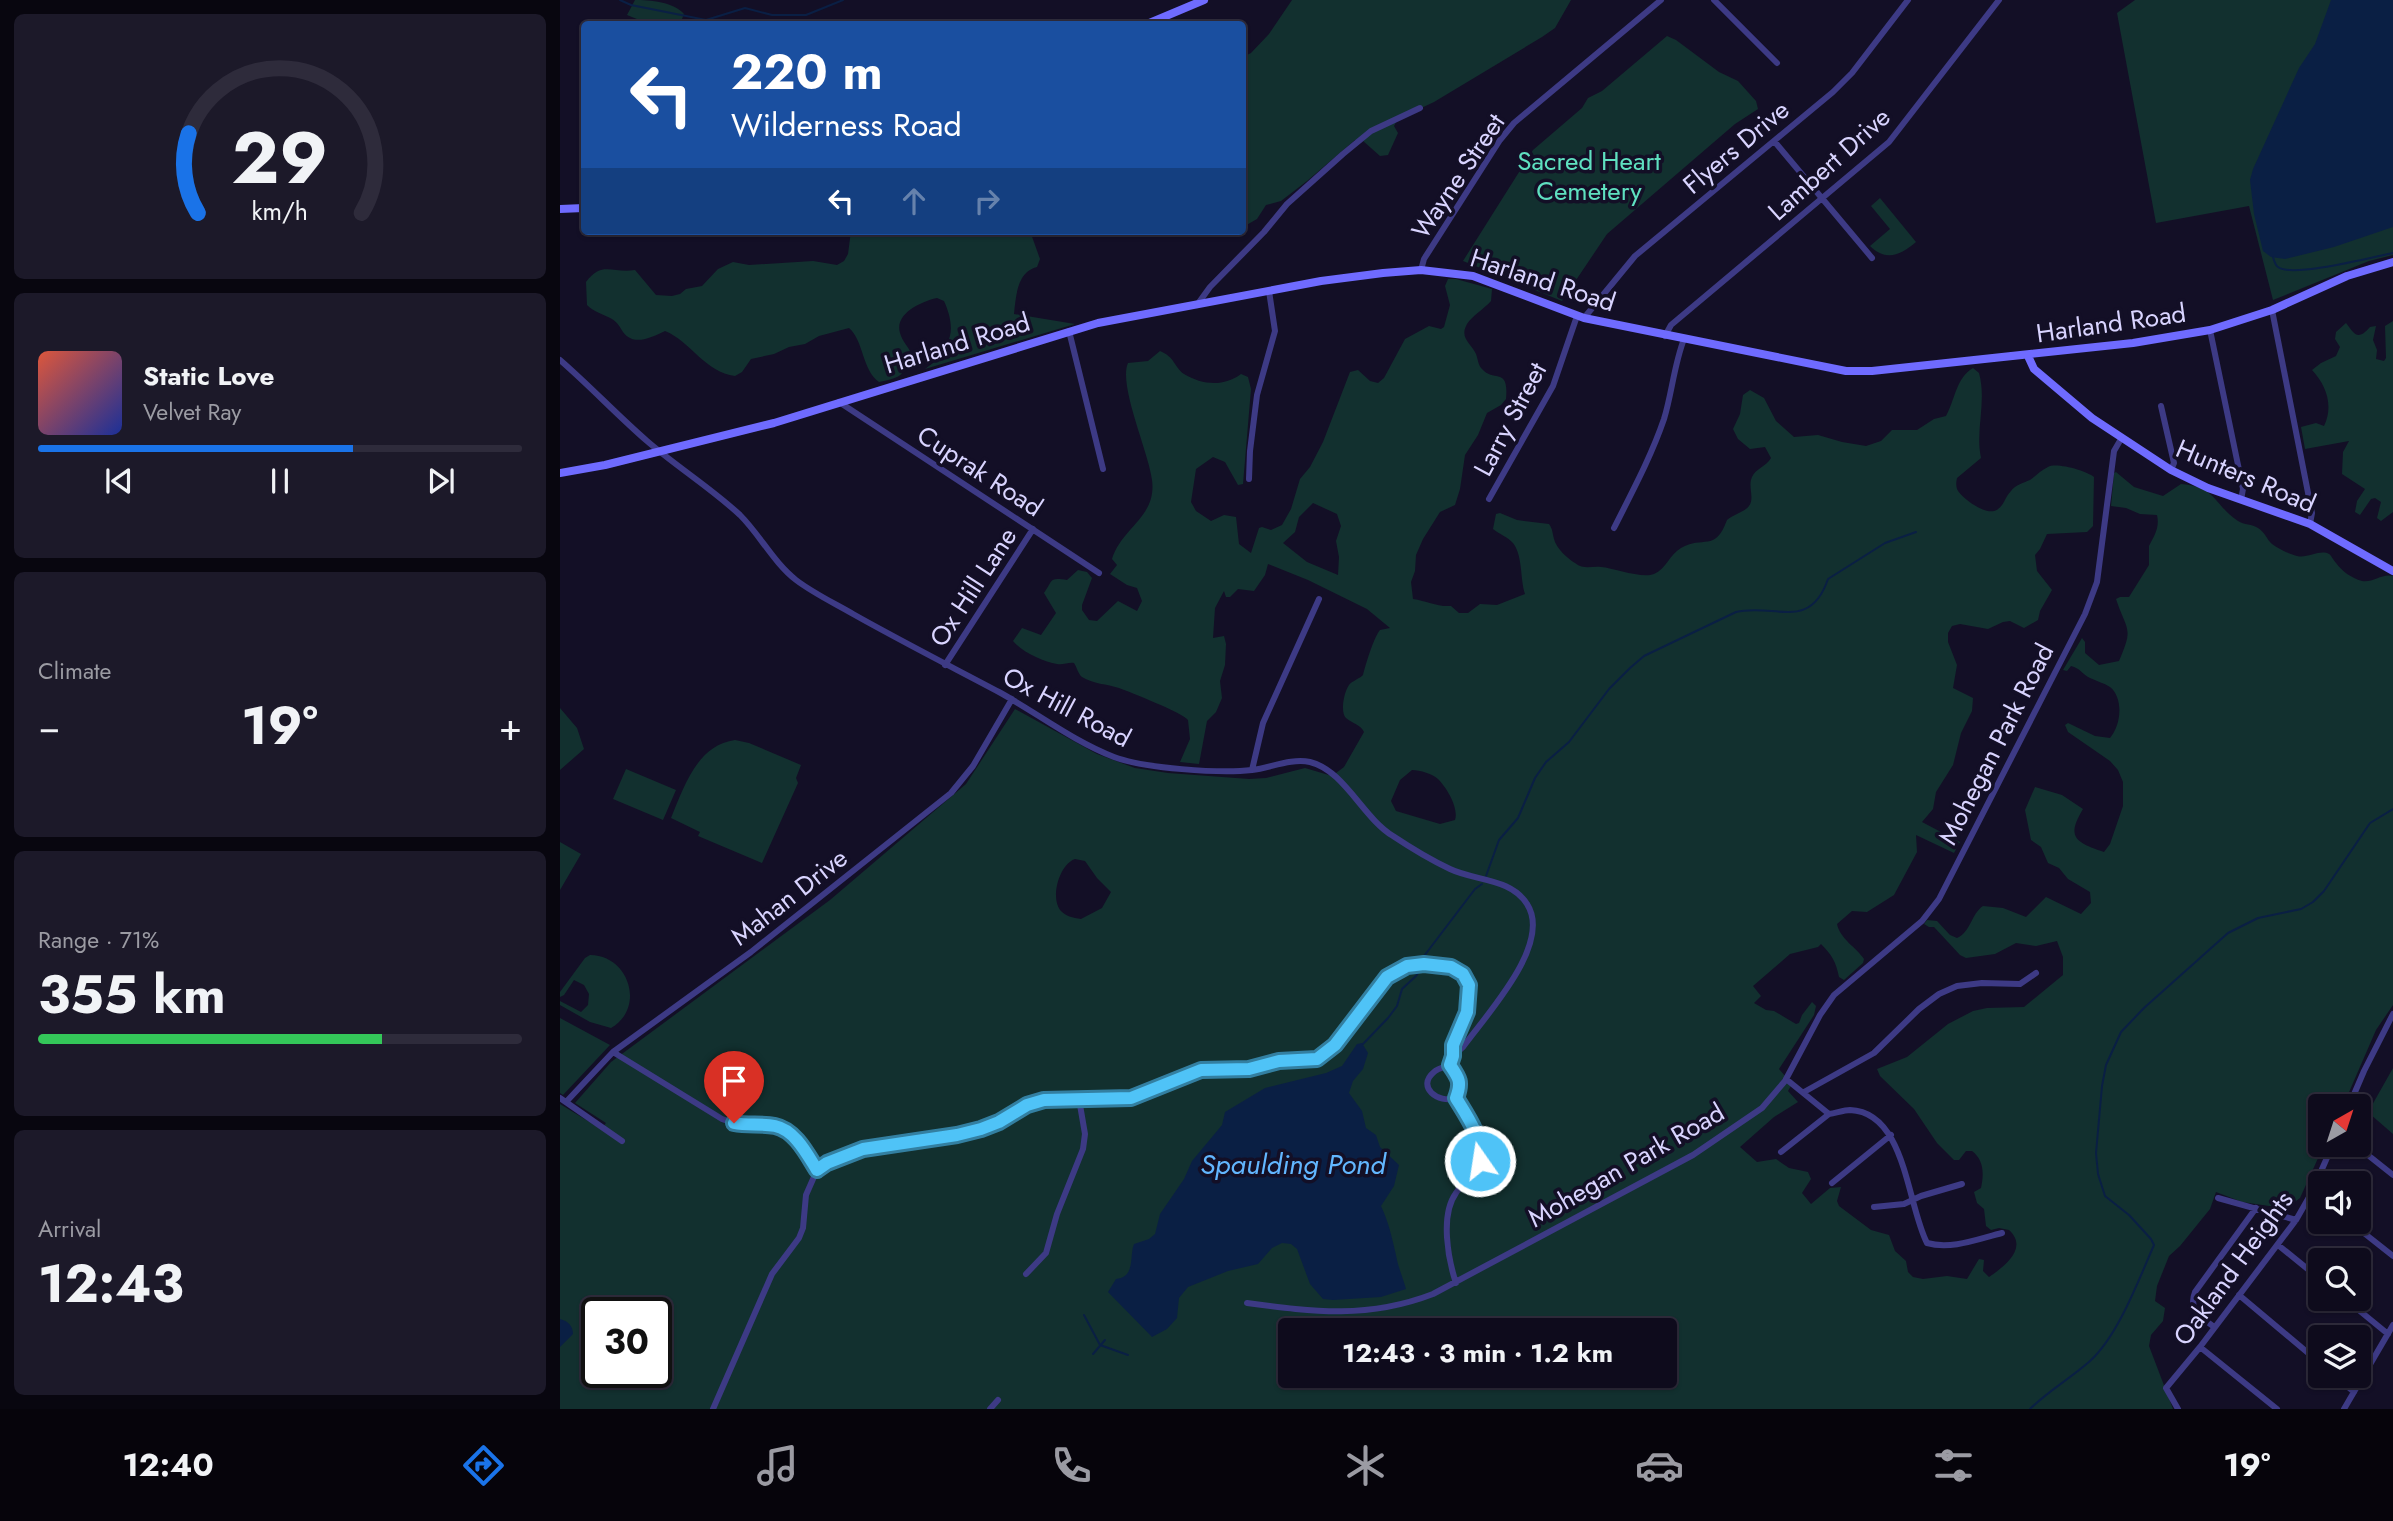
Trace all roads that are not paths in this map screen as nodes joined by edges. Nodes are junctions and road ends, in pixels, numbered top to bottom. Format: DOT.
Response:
graph roads {
  1 [pos="1204,0"];
  2 [pos="1661,0"];
  3 [pos="1714,0"];
  4 [pos="1908,0"];
  5 [pos="1999,0"];
  6 [pos="1154,21"];
  7 [pos="1777,63"];
  8 [pos="1420,107"];
  9 [pos="1774,141"];
  10 [pos="1823,199"];
  11 [pos="581,208"];
  12 [pos="560,209"];
  13 [pos="1872,258"];
  14 [pos="2393,262"];
  15 [pos="1421,270"];
  16 [pos="1269,291"];
  17 [pos="1197,305"];
  18 [pos="2272,310"];
  19 [pos="1580,317"];
  20 [pos="2210,330"];
  21 [pos="1069,331"];
  22 [pos="1664,336"];
  23 [pos="1684,339"];
  24 [pos="2028,356"];
  25 [pos="560,360"];
  26 [pos="839,402"];
  27 [pos="2161,406"];
  28 [pos="2121,439"];
  29 [pos="661,452"];
  30 [pos="1104,469"];
  31 [pos="2171,470"];
  32 [pos="560,473"];
  33 [pos="1249,479"];
  34 [pos="1489,499"];
  35 [pos="2241,500"];
  36 [pos="2310,524"];
  37 [pos="1614,528"];
  38 [pos="1033,529"];
  39 [pos="2393,570"];
  40 [pos="1099,573"];
  41 [pos="1319,599"];
  42 [pos="945,665"];
  43 [pos="1012,699"];
  44 [pos="1252,770"];
  45 [pos="2036,974"];
  46 [pos="2393,1014"];
  47 [pos="613,1052"];
  48 [pos="1453,1056"];
  49 [pos="1450,1065"];
  50 [pos="1786,1079"];
  51 [pos="1804,1093"];
  52 [pos="2354,1094"];
  53 [pos="1456,1098"];
  54 [pos="563,1100"];
  55 [pos="1079,1100"];
  56 [pos="1829,1114"];
  57 [pos="1891,1135"];
  58 [pos="622,1141"];
  59 [pos="1781,1152"];
  60 [pos="2370,1157"];
  61 [pos="817,1170"];
  62 [pos="2393,1175"];
  63 [pos="1832,1183"];
  64 [pos="1962,1184"];
  65 [pos="2218,1198"];
  66 [pos="2308,1199"];
  67 [pos="1911,1201"];
  68 [pos="1874,1207"];
  69 [pos="2256,1208"];
  70 [pos="2296,1220"];
  71 [pos="2002,1233"];
  72 [pos="2366,1234"];
  73 [pos="2278,1245"];
  74 [pos="2393,1255"];
  75 [pos="2308,1269"];
  76 [pos="1026,1274"];
  77 [pos="1456,1283"];
  78 [pos="2239,1295"];
  79 [pos="1247,1303"];
  80 [pos="2360,1311"];
  81 [pos="2393,1325"];
  82 [pos="2214,1327"];
  83 [pos="2388,1334"];
  84 [pos="2200,1347"];
  85 [pos="2308,1353"];
  86 [pos="2349,1388"];
  87 [pos="2354,1392"];
  88 [pos="998,1400"];
  89 [pos="713,1409"];
  90 [pos="990,1409"];
  91 [pos="2178,1409"];
  92 [pos="2277,1409"];
  93 [pos="2344,1409"];
  1 -- 6 [label="main road"];
  2 -- 15 [label="street, Wayne Street"];
  3 -- 7 [label="street"];
  4 -- 9 [label="street, Flyers Drive"];
  5 -- 10 [label="street, Lambert Drive"];
  8 -- 17 [label="street"];
  9 -- 10 [label="street"];
  9 -- 19 [label="street, Flyers Drive"];
  10 -- 13 [label="street"];
  10 -- 22 [label="street, Lambert Drive"];
  11 -- 12 [label="main road"];
  14 -- 18 [label="main road, Harland Road"];
  15 -- 16 [label="main road, Harland Road"];
  15 -- 19 [label="main road, Harland Road"];
  16 -- 17 [label="main road, Harland Road"];
  16 -- 33 [label="street"];
  17 -- 21 [label="main road, Harland Road"];
  18 -- 20 [label="main road, Harland Road"];
  18 -- 36 [label="street"];
  19 -- 22 [label="main road, Harland Road"];
  19 -- 34 [label="street, Larry Street"];
  20 -- 24 [label="main road, Harland Road"];
  20 -- 35 [label="street"];
  21 -- 26 [label="main road, Harland Road"];
  21 -- 30 [label="street"];
  22 -- 23 [label="main road, Harland Road"];
  23 -- 24 [label="main road, Harland Road"];
  23 -- 37 [label="street"];
  24 -- 28 [label="main road, Hunters Road"];
  25 -- 29 [label="street, Ox Hill Road"];
  26 -- 29 [label="main road, Harland Road"];
  26 -- 38 [label="street, Cuprak Road"];
  27 -- 31 [label="street"];
  28 -- 31 [label="main road, Hunters Road"];
  28 -- 50 [label="street, Mohegan Park Road"];
  29 -- 32 [label="main road, Harland Road"];
  29 -- 42 [label="street, Ox Hill Road"];
  31 -- 35 [label="main road, Hunters Road"];
  35 -- 36 [label="main road, Hunters Road"];
  36 -- 39 [label="main road, Hunters Road"];
  38 -- 40 [label="street, Cuprak Road"];
  38 -- 42 [label="street, Ox Hill Lane"];
  41 -- 44 [label="street"];
  42 -- 43 [label="street, Ox Hill Road"];
  43 -- 44 [label="street, Ox Hill Road"];
  43 -- 47 [label="street, Mahan Drive"];
  44 -- 48 [label="street, Ox Hill Road"];
  45 -- 51 [label="street"];
  46 -- 52 [label="street"];
  47 -- 54 [label="street, Mahan Drive"];
  47 -- 61 [label="street"];
  48 -- 49 [label="street"];
  48 -- 55 [label="street"];
  49 -- 53 [label="street"];
  49 -- 53 [label="street"];
  50 -- 51 [label="street"];
  50 -- 77 [label="street, Mohegan Park Road"];
  51 -- 56 [label="street"];
  53 -- 77 [label="street"];
  54 -- 58 [label="street"];
  55 -- 61 [label="street"];
  55 -- 76 [label="street"];
  56 -- 57 [label="street"];
  56 -- 59 [label="street"];
  57 -- 63 [label="street"];
  57 -- 67 [label="street"];
  60 -- 62 [label="street"];
  61 -- 89 [label="street"];
  64 -- 67 [label="street"];
  65 -- 69 [label="street"];
  66 -- 70 [label="street, Oakland Heights"];
  67 -- 68 [label="street"];
  67 -- 71 [label="street"];
  69 -- 70 [label="street"];
  69 -- 82 [label="street"];
  70 -- 73 [label="street, Oakland Heights"];
  72 -- 74 [label="street"];
  73 -- 75 [label="street"];
  73 -- 78 [label="street, Oakland Heights"];
  77 -- 79 [label="street, Mohegan Park Road"];
  78 -- 82 [label="street, Oakland Heights"];
  78 -- 85 [label="street"];
  80 -- 83 [label="street"];
  81 -- 83 [label="street"];
  82 -- 84 [label="street, Oakland Heights"];
  83 -- 87 [label="street"];
  84 -- 91 [label="street, Oakland Heights"];
  84 -- 92 [label="street"];
  86 -- 87 [label="street"];
  87 -- 93 [label="street"];
  88 -- 90 [label="street"];
}
